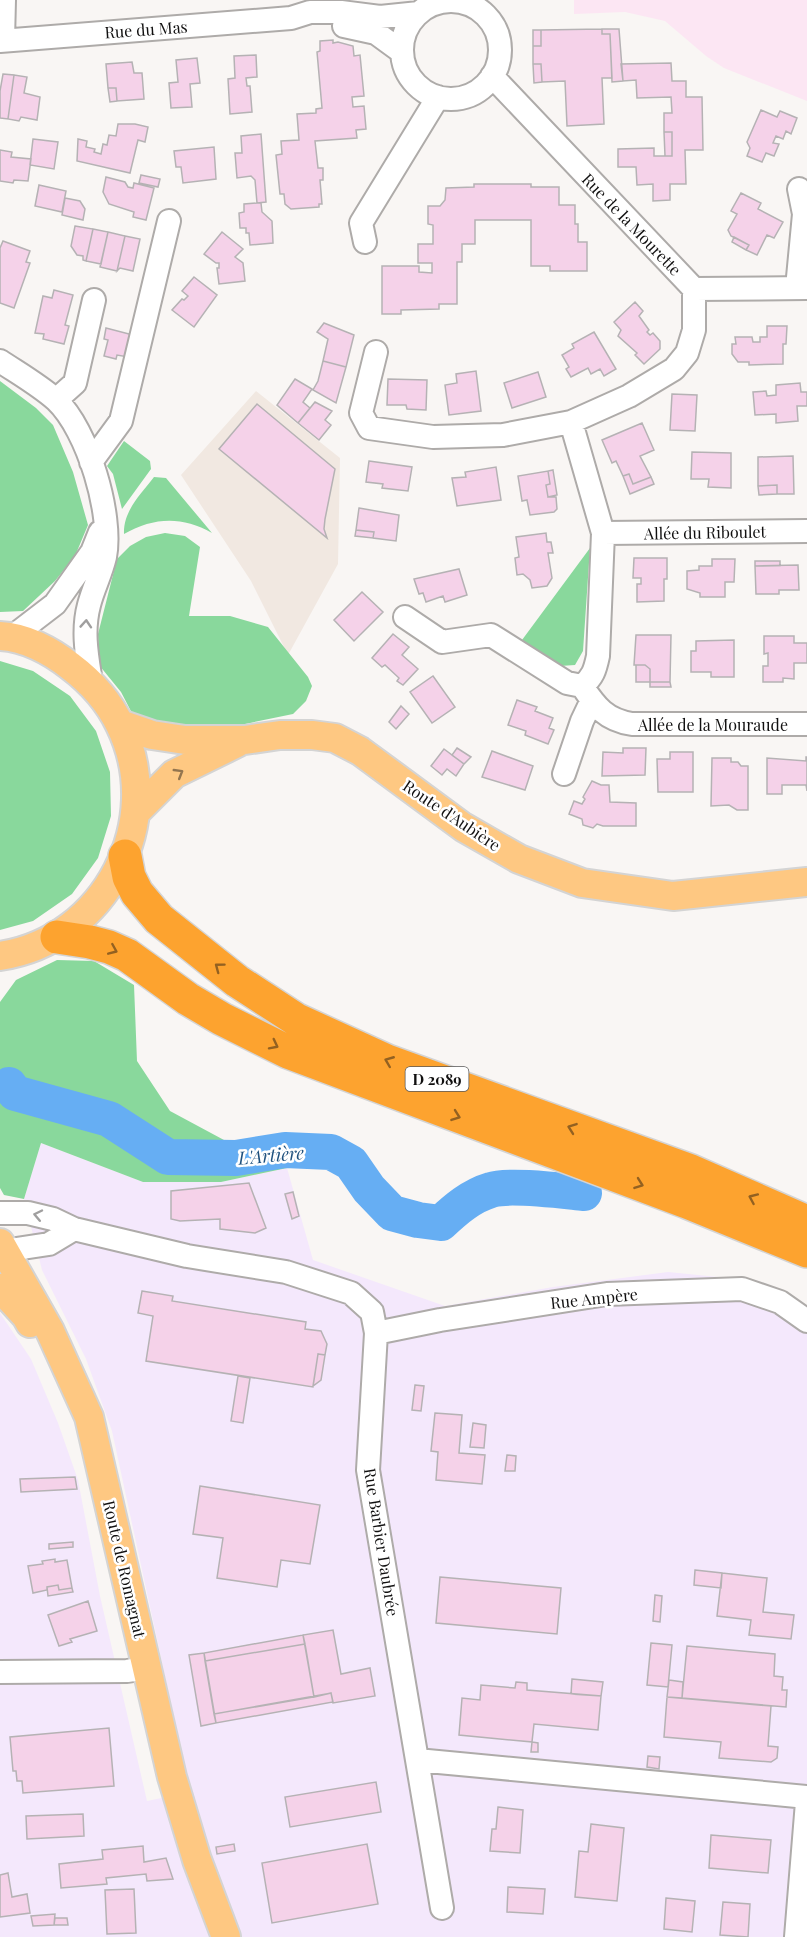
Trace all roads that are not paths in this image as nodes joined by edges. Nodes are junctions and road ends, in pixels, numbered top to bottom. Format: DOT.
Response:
graph roads {
  1 [pos="4,0"];
  2 [pos="451,0"];
  3 [pos="419,13"];
  4 [pos="291,18"];
  5 [pos="1,40"];
  6 [pos="402,52"];
  7 [pos="492,76"];
  8 [pos="438,97"];
  9 [pos="799,189"];
  10 [pos="169,221"];
  11 [pos="365,242"];
  12 [pos="802,288"];
  13 [pos="694,289"];
  14 [pos="93,300"];
  15 [pos="376,352"];
  16 [pos="0,361"];
  17 [pos="56,400"];
  18 [pos="571,422"];
  19 [pos="91,462"];
  20 [pos="105,520"];
  21 [pos="807,531"];
  22 [pos="603,533"];
  23 [pos="405,617"];
  24 [pos="6,636"];
  25 [pos="91,682"];
  26 [pos="587,693"];
  27 [pos="120,724"];
  28 [pos="807,724"];
  29 [pos="245,740"];
  30 [pos="564,774"];
  31 [pos="136,812"];
  32 [pos="125,856"];
  33 [pos="807,882"];
  34 [pos="57,937"];
  35 [pos="10,954"];
  36 [pos="0,973"];
  37 [pos="0,1213"];
  38 [pos="807,1222"];
  39 [pos="74,1229"];
  40 [pos="1,1247"];
  41 [pos="807,1251"];
  42 [pos="0,1288"];
  43 [pos="807,1321"];
  44 [pos="376,1333"];
  45 [pos="141,1669"];
  46 [pos="0,1672"];
  47 [pos="417,1760"];
  48 [pos="807,1797"];
  49 [pos="807,1802"];
  50 [pos="442,1908"];
  51 [pos="209,1910"];
  52 [pos="215,1937"];
  53 [pos="226,1937"];
  54 [pos="796,1937"];
  1 -- 5 [label="street"];
  2 -- 3 [label="street"];
  2 -- 7 [label="street"];
  3 -- 4 [label="street, Rue du Mas"];
  3 -- 6 [label="street"];
  4 -- 5 [label="street, Rue du Mas"];
  4 -- 6 [label="street, Rue du Mas"];
  6 -- 8 [label="street"];
  7 -- 8 [label="street"];
  7 -- 13 [label="street, Rue de la Mourette"];
  8 -- 11 [label="street"];
  9 -- 12 [label="street"];
  10 -- 19 [label="street"];
  12 -- 13 [label="street, Rue de la Mourette"];
  13 -- 18 [label="street"];
  14 -- 17 [label="street"];
  15 -- 18 [label="street"];
  16 -- 17 [label="street"];
  17 -- 19 [label="street"];
  18 -- 22 [label="street"];
  19 -- 20 [label="street"];
  20 -- 24 [label="street"];
  25 -- 20 [label="street, one-way"];
  21 -- 22 [label="street, Allée du Riboulet"];
  22 -- 26 [label="street"];
  23 -- 26 [label="street, Allée de la Mouraude"];
  24 -- 25 [label="main road"];
  25 -- 27 [label="main road"];
  26 -- 28 [label="street, Allée de la Mouraude"];
  26 -- 30 [label="street"];
  27 -- 29 [label="main road, Route d'Aubière"];
  27 -- 31 [label="main road"];
  31 -- 29 [label="main road, Route d'Aubière, one-way"];
  29 -- 33 [label="main road, Route d'Aubière"];
  31 -- 32 [label="main road"];
  32 -- 34 [label="main road"];
  38 -- 32 [label="highway, D 2089, one-way"];
  34 -- 35 [label="main road"];
  34 -- 41 [label="highway, D 2089, one-way"];
  35 -- 36 [label="main road"];
  39 -- 37 [label="street, Rue Barbier Daubrée, one-way"];
  39 -- 40 [label="street"];
  39 -- 44 [label="street, Rue Barbier Daubrée"];
  40 -- 45 [label="main road, Route de Romagnat"];
  42 -- 45 [label="main road, Route de Romagnat"];
  43 -- 44 [label="street, Rue Ampère"];
  44 -- 47 [label="street, Rue Barbier Daubrée"];
  45 -- 46 [label="street"];
  45 -- 51 [label="main road, Route de Romagnat"];
  47 -- 48 [label="street"];
  47 -- 50 [label="street, Rue Barbier Daubrée"];
  49 -- 54 [label="street"];
  51 -- 52 [label="main road"];
  51 -- 53 [label="main road"];
}
